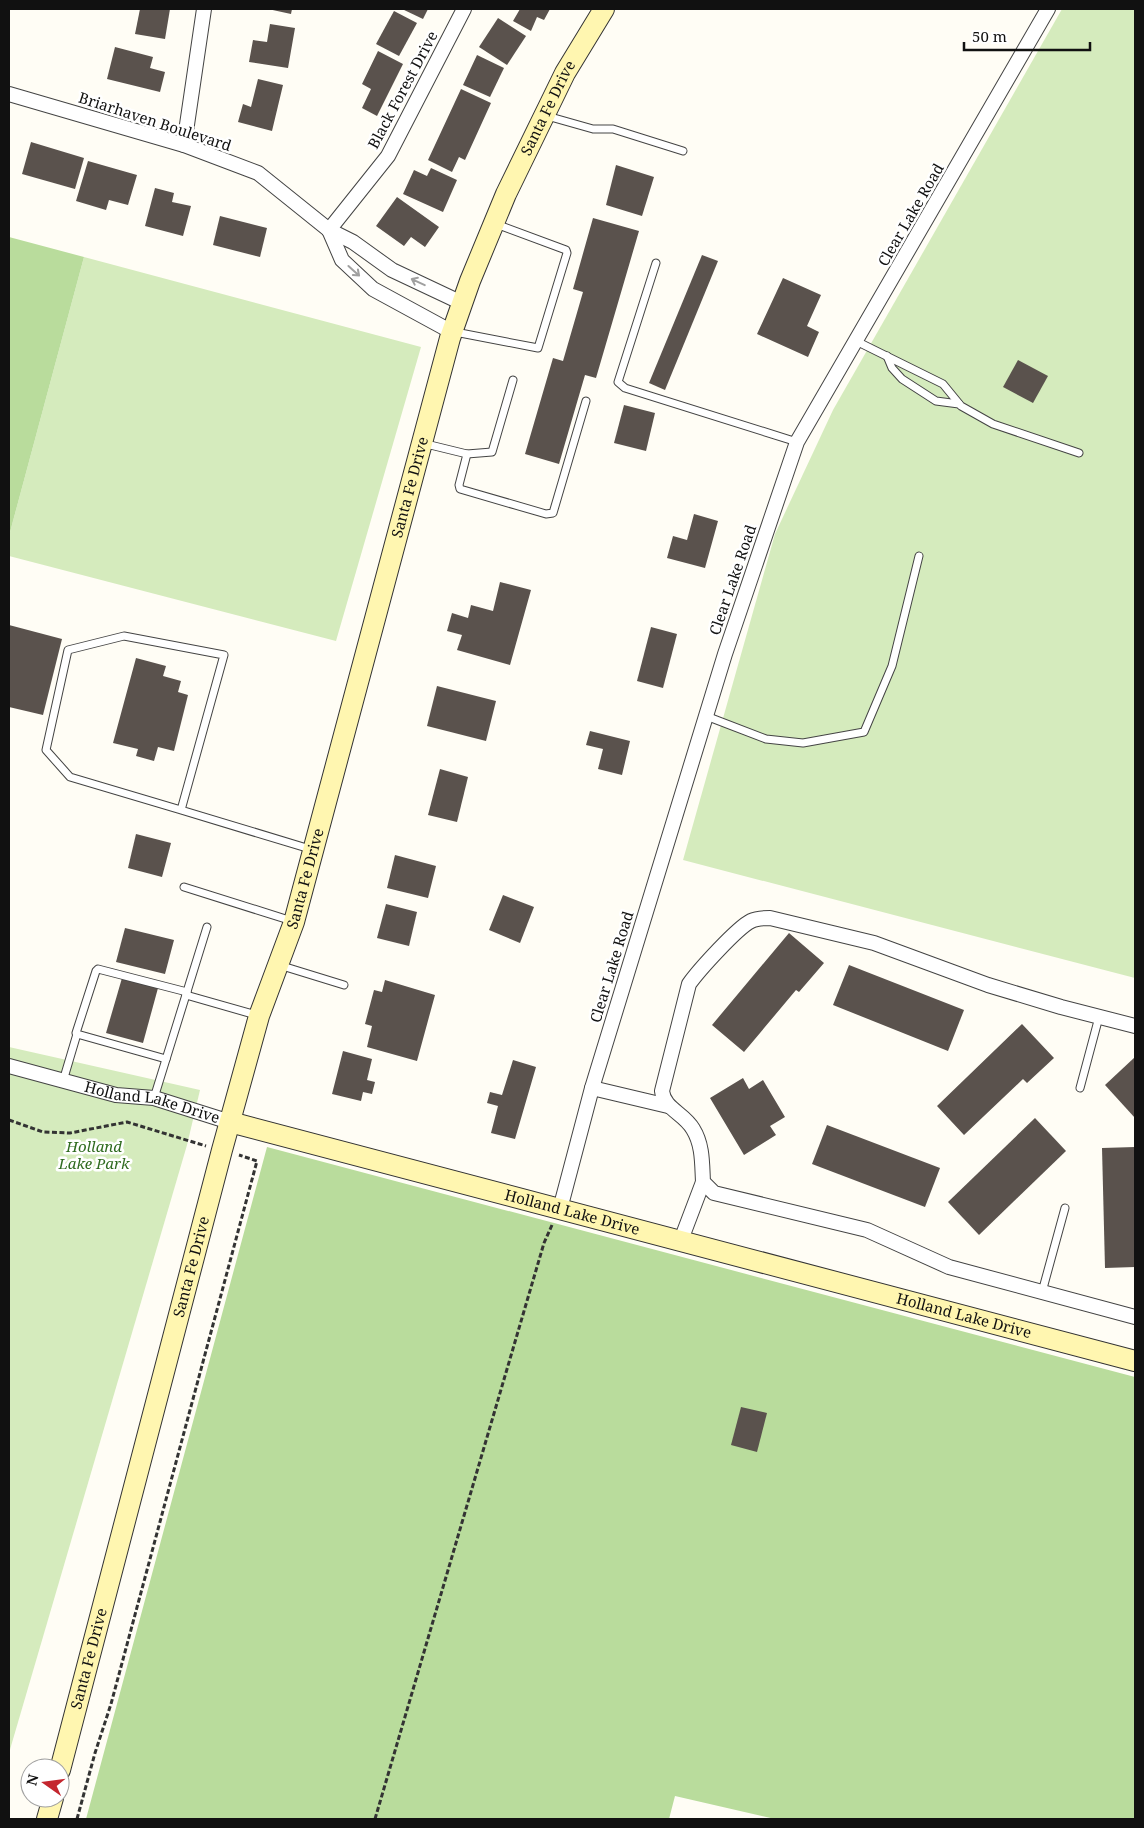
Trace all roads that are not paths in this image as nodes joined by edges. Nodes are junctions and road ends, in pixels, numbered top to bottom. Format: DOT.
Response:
graph roads {
  1 [pos="204,9"];
  2 [pos="464,9"];
  3 [pos="604,9"];
  4 [pos="1048,9"];
  5 [pos="9,94"];
  6 [pos="544,115"];
  7 [pos="184,145"];
  8 [pos="683,151"];
  9 [pos="494,223"];
  10 [pos="329,230"];
  11 [pos="656,263"];
  12 [pos="462,303"];
  13 [pos="452,332"];
  14 [pos="856,341"];
  15 [pos="887,356"];
  16 [pos="513,380"];
  17 [pos="586,401"];
  18 [pos="960,404"];
  19 [pos="797,442"];
  20 [pos="422,443"];
  21 [pos="1079,453"];
  22 [pos="467,454"];
  23 [pos="920,556"];
  24 [pos="706,716"];
  25 [pos="182,810"];
  26 [pos="313,850"];
  27 [pos="184,887"];
  28 [pos="294,922"];
  29 [pos="207,927"];
  30 [pos="279,965"];
  31 [pos="344,985"];
  32 [pos="186,993"];
  33 [pos="259,1016"];
  34 [pos="1099,1017"];
  35 [pos="1135,1026"];
  36 [pos="77,1034"];
  37 [pos="166,1059"];
  38 [pos="9,1066"];
  39 [pos="63,1080"];
  40 [pos="592,1088"];
  41 [pos="1080,1088"];
  42 [pos="154,1098"];
  43 [pos="668,1106"];
  44 [pos="230,1122"];
  45 [pos="703,1182"];
  46 [pos="1065,1208"];
  47 [pos="560,1209"];
  48 [pos="681,1240"];
  49 [pos="1042,1292"];
  50 [pos="1135,1316"];
  51 [pos="1135,1361"];
  52 [pos="63,1758"];
  1 -- 7 [label="street"];
  2 -- 10 [label="street, Black Forest Drive"];
  3 -- 6 [label="main road, Santa Fe Drive"];
  4 -- 14 [label="street, Clear Lake Road"];
  5 -- 7 [label="street, Briarhaven Boulevard"];
  6 -- 8 [label="lane"];
  6 -- 9 [label="main road, Santa Fe Drive"];
  7 -- 10 [label="street, Briarhaven Boulevard"];
  9 -- 12 [label="main road, Santa Fe Drive"];
  9 -- 13 [label="lane"];
  12 -- 10 [label="street, Briarhaven Boulevard, one-way"];
  10 -- 13 [label="street, one-way"];
  11 -- 19 [label="lane"];
  12 -- 13 [label="main road, Santa Fe Drive"];
  13 -- 20 [label="main road, Santa Fe Drive"];
  14 -- 15 [label="lane"];
  14 -- 19 [label="street, Clear Lake Road"];
  15 -- 18 [label="lane"];
  15 -- 18 [label="lane"];
  16 -- 22 [label="lane"];
  17 -- 22 [label="lane"];
  18 -- 21 [label="lane"];
  19 -- 24 [label="street, Clear Lake Road"];
  20 -- 22 [label="lane"];
  20 -- 26 [label="main road, Santa Fe Drive"];
  23 -- 24 [label="lane"];
  24 -- 40 [label="street, Clear Lake Road"];
  25 -- 25 [label="lane"];
  25 -- 26 [label="lane"];
  26 -- 28 [label="main road, Santa Fe Drive"];
  27 -- 28 [label="lane"];
  28 -- 30 [label="main road, Santa Fe Drive"];
  29 -- 32 [label="lane"];
  30 -- 31 [label="lane"];
  30 -- 33 [label="main road, Santa Fe Drive"];
  32 -- 33 [label="lane"];
  32 -- 36 [label="lane"];
  32 -- 37 [label="lane"];
  33 -- 44 [label="main road, Santa Fe Drive"];
  34 -- 35 [label="street"];
  34 -- 41 [label="lane"];
  34 -- 43 [label="street"];
  36 -- 37 [label="lane"];
  36 -- 39 [label="lane"];
  37 -- 42 [label="lane"];
  38 -- 39 [label="street, Holland Lake Drive"];
  39 -- 42 [label="street, Holland Lake Drive"];
  40 -- 43 [label="street"];
  40 -- 47 [label="street, Clear Lake Road"];
  42 -- 44 [label="street, Holland Lake Drive"];
  43 -- 45 [label="street"];
  44 -- 47 [label="main road, Holland Lake Drive"];
  44 -- 52 [label="main road, Santa Fe Drive"];
  45 -- 48 [label="street"];
  45 -- 49 [label="street"];
  46 -- 49 [label="lane"];
  47 -- 48 [label="main road, Holland Lake Drive"];
  48 -- 51 [label="main road, Holland Lake Drive"];
  49 -- 50 [label="street"];
}
